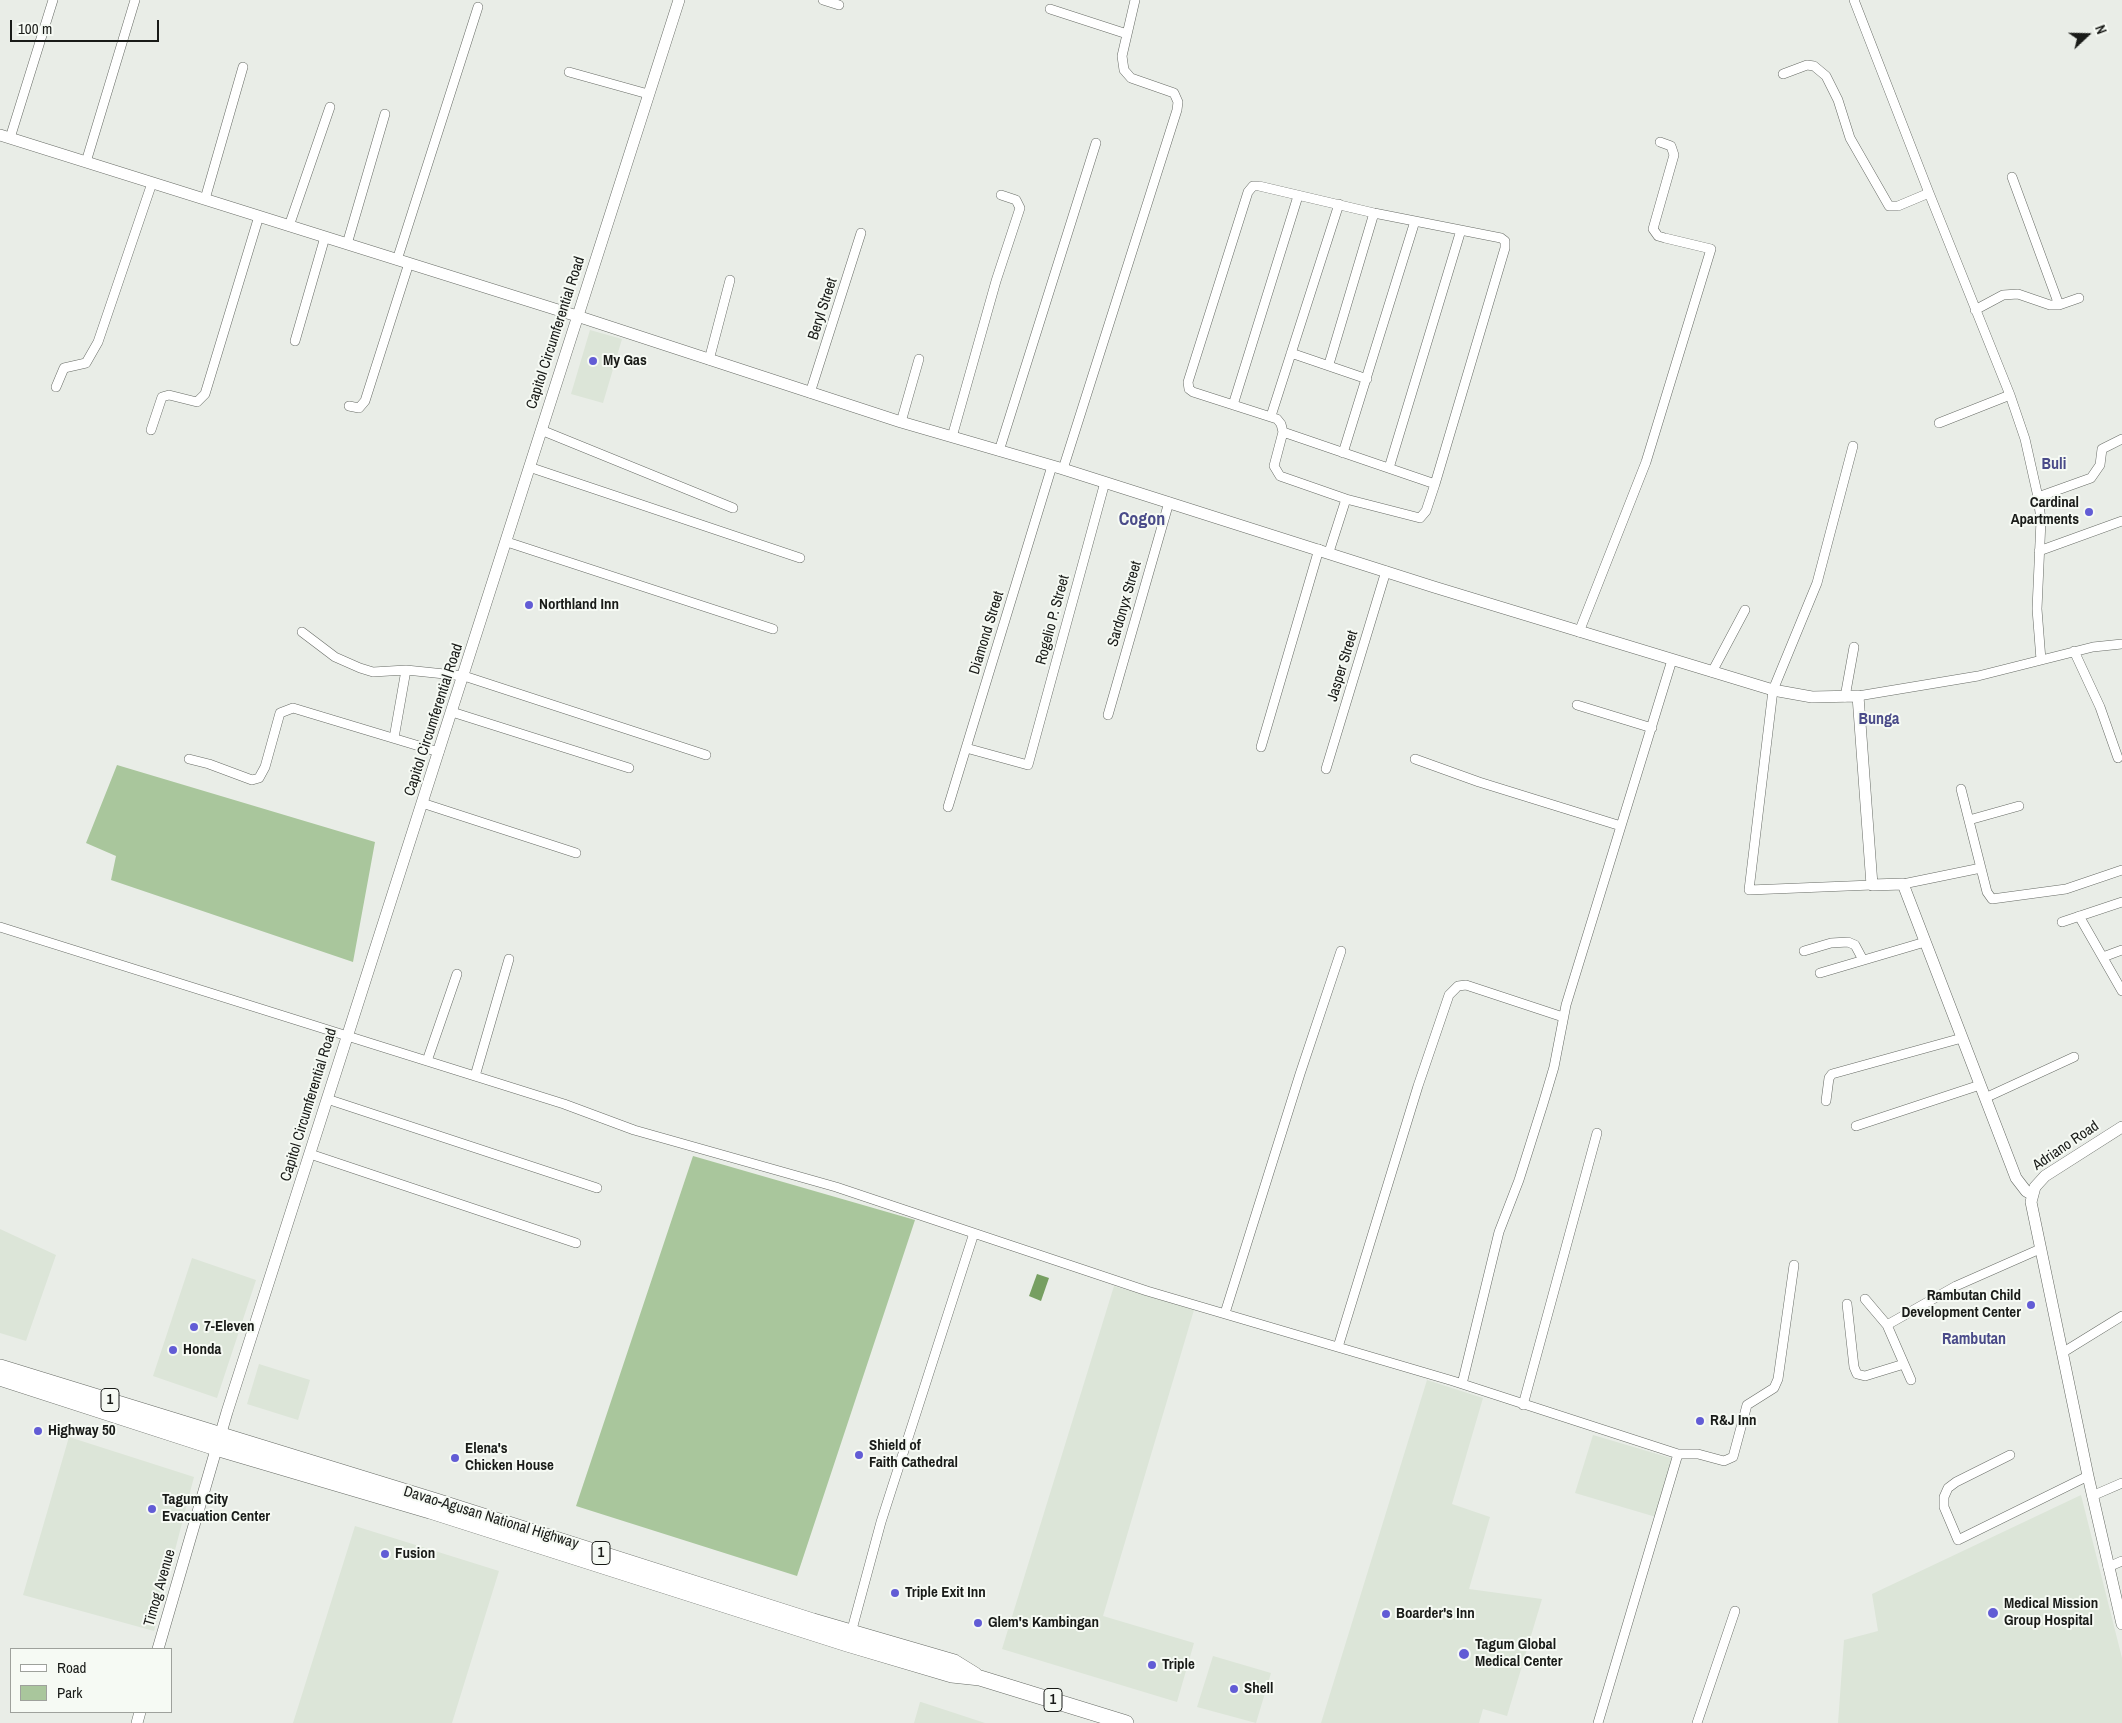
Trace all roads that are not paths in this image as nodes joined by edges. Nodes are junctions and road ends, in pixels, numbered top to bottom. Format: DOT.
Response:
graph roads {
  1 [pos="53,0"];
  2 [pos="135,0"];
  3 [pos="679,0"];
  4 [pos="823,0"];
  5 [pos="1135,0"];
  6 [pos="1854,0"];
  7 [pos="839,5"];
  8 [pos="478,7"];
  9 [pos="1050,9"];
  10 [pos="1126,34"];
  11 [pos="242,66"];
  12 [pos="569,72"];
  13 [pos="1783,74"];
  14 [pos="648,94"];
  15 [pos="330,107"];
  16 [pos="385,114"];
  17 [pos="5,137"];
  18 [pos="1660,142"];
  19 [pos="1096,144"];
  20 [pos="86,162"];
  21 [pos="2012,177"];
  22 [pos="152,183"];
  23 [pos="1929,193"];
  24 [pos="1001,195"];
  25 [pos="1298,196"];
  26 [pos="204,199"];
  27 [pos="1338,204"];
  28 [pos="1374,212"];
  29 [pos="258,216"];
  30 [pos="1415,221"];
  31 [pos="289,226"];
  32 [pos="1461,230"];
  33 [pos="861,233"];
  34 [pos="325,237"];
  35 [pos="347,244"];
  36 [pos="397,260"];
  37 [pos="409,263"];
  38 [pos="730,280"];
  39 [pos="2079,298"];
  40 [pos="2059,305"];
  41 [pos="1975,310"];
  42 [pos="576,316"];
  43 [pos="295,341"];
  44 [pos="1291,353"];
  45 [pos="709,360"];
  46 [pos="919,360"];
  47 [pos="1328,364"];
  48 [pos="1367,379"];
  49 [pos="56,387"];
  50 [pos="810,393"];
  51 [pos="2010,394"];
  52 [pos="1233,405"];
  53 [pos="350,406"];
  54 [pos="1271,416"];
  55 [pos="901,422"];
  56 [pos="1939,423"];
  57 [pos="151,430"];
  58 [pos="541,430"];
  59 [pos="1283,432"];
  60 [pos="952,437"];
  61 [pos="2122,439"];
  62 [pos="1853,446"];
  63 [pos="999,451"];
  64 [pos="1343,453"];
  65 [pos="529,467"];
  66 [pos="1058,468"];
  67 [pos="1389,468"];
  68 [pos="1106,482"];
  69 [pos="1435,484"];
  70 [pos="2038,497"];
  71 [pos="1346,499"];
  72 [pos="1169,502"];
  73 [pos="733,508"];
  74 [pos="2122,521"];
  75 [pos="507,542"];
  76 [pos="1324,550"];
  77 [pos="2039,551"];
  78 [pos="800,558"];
  79 [pos="1386,571"];
  80 [pos="1745,610"];
  81 [pos="773,629"];
  82 [pos="302,632"];
  83 [pos="1580,632"];
  84 [pos="2122,644"];
  85 [pos="1854,646"];
  86 [pos="2074,651"];
  87 [pos="1672,660"];
  88 [pos="2041,660"];
  89 [pos="406,670"];
  90 [pos="1712,672"];
  91 [pos="464,676"];
  92 [pos="1772,690"];
  93 [pos="1858,696"];
  94 [pos="1845,697"];
  95 [pos="1577,705"];
  96 [pos="452,712"];
  97 [pos="1108,715"];
  98 [pos="1652,728"];
  99 [pos="394,738"];
  100 [pos="1261,747"];
  101 [pos="966,748"];
  102 [pos="439,752"];
  103 [pos="706,755"];
  104 [pos="2118,758"];
  105 [pos="189,759"];
  106 [pos="1415,759"];
  107 [pos="629,768"];
  108 [pos="1326,769"];
  109 [pos="1961,788"];
  110 [pos="422,804"];
  111 [pos="2020,806"];
  112 [pos="948,807"];
  113 [pos="1969,820"];
  114 [pos="1621,826"];
  115 [pos="576,853"];
  116 [pos="1981,868"];
  117 [pos="2122,870"];
  118 [pos="1903,884"];
  119 [pos="1872,885"];
  120 [pos="2122,902"];
  121 [pos="2079,916"];
  122 [pos="2062,922"];
  123 [pos="0,927"];
  124 [pos="1925,942"];
  125 [pos="2122,950"];
  126 [pos="1341,951"];
  127 [pos="1804,951"];
  128 [pos="2103,957"];
  129 [pos="509,959"];
  130 [pos="1863,960"];
  131 [pos="1820,973"];
  132 [pos="457,974"];
  133 [pos="2122,991"];
  134 [pos="1563,1017"];
  135 [pos="346,1037"];
  136 [pos="1962,1038"];
  137 [pos="2074,1058"];
  138 [pos="427,1061"];
  139 [pos="475,1076"];
  140 [pos="1980,1085"];
  141 [pos="1985,1098"];
  142 [pos="327,1099"];
  143 [pos="1826,1101"];
  144 [pos="1856,1126"];
  145 [pos="2122,1127"];
  146 [pos="1597,1133"];
  147 [pos="310,1154"];
  148 [pos="597,1188"];
  149 [pos="2031,1194"];
  150 [pos="974,1233"];
  151 [pos="576,1243"];
  152 [pos="2040,1249"];
  153 [pos="1794,1265"];
  154 [pos="1865,1299"];
  155 [pos="1847,1304"];
  156 [pos="1226,1313"];
  157 [pos="2122,1316"];
  158 [pos="1887,1325"];
  159 [pos="1338,1347"];
  160 [pos="2062,1353"];
  161 [pos="1904,1364"];
  162 [pos="0,1366"];
  163 [pos="0,1378"];
  164 [pos="1911,1380"];
  165 [pos="35,1383"];
  166 [pos="1462,1384"];
  167 [pos="1522,1404"];
  168 [pos="218,1442"];
  169 [pos="1678,1454"];
  170 [pos="2010,1455"];
  171 [pos="2088,1476"];
  172 [pos="2122,1483"];
  173 [pos="2092,1496"];
  174 [pos="2122,1561"];
  175 [pos="2108,1567"];
  176 [pos="1734,1611"];
  177 [pos="2122,1624"];
  178 [pos="811,1626"];
  179 [pos="851,1633"];
  180 [pos="158,1648"];
  181 [pos="980,1678"];
  182 [pos="1126,1723"];
  183 [pos="1598,1723"];
  184 [pos="1697,1723"];
  1 -- 17 [label="street"];
  2 -- 20 [label="street"];
  3 -- 14 [label="street, Capitol Circumferential Road"];
  4 -- 7 [label="street"];
  5 -- 10 [label="street"];
  6 -- 23 [label="street"];
  8 -- 36 [label="street"];
  9 -- 10 [label="street"];
  10 -- 66 [label="street, Diamond Street"];
  11 -- 26 [label="street"];
  12 -- 14 [label="street"];
  13 -- 23 [label="street"];
  14 -- 42 [label="street, Capitol Circumferential Road"];
  15 -- 31 [label="street"];
  16 -- 35 [label="street"];
  17 -- 20 [label="street"];
  18 -- 83 [label="street"];
  19 -- 63 [label="street"];
  20 -- 22 [label="street"];
  21 -- 40 [label="street"];
  22 -- 26 [label="street"];
  22 -- 49 [label="street"];
  23 -- 41 [label="street"];
  24 -- 60 [label="street"];
  25 -- 27 [label="street"];
  25 -- 52 [label="street"];
  25 -- 52 [label="street"];
  26 -- 29 [label="street"];
  27 -- 28 [label="street"];
  27 -- 44 [label="street"];
  28 -- 30 [label="street"];
  28 -- 47 [label="street"];
  29 -- 31 [label="street"];
  29 -- 57 [label="street"];
  30 -- 32 [label="street"];
  30 -- 48 [label="street"];
  31 -- 34 [label="street"];
  32 -- 67 [label="street"];
  32 -- 69 [label="street"];
  33 -- 50 [label="street, Beryl Street"];
  34 -- 35 [label="street"];
  34 -- 43 [label="street"];
  35 -- 36 [label="street"];
  36 -- 37 [label="street"];
  37 -- 42 [label="street"];
  37 -- 53 [label="street"];
  38 -- 45 [label="street"];
  39 -- 40 [label="street"];
  40 -- 41 [label="street"];
  41 -- 51 [label="street"];
  42 -- 45 [label="street"];
  42 -- 58 [label="street, Capitol Circumferential Road"];
  44 -- 47 [label="street"];
  44 -- 54 [label="street"];
  45 -- 50 [label="street"];
  46 -- 55 [label="street"];
  47 -- 48 [label="street"];
  48 -- 64 [label="street"];
  50 -- 55 [label="street"];
  51 -- 56 [label="street"];
  51 -- 70 [label="street"];
  52 -- 54 [label="street"];
  54 -- 59 [label="street"];
  55 -- 60 [label="street"];
  58 -- 65 [label="street, Capitol Circumferential Road"];
  58 -- 73 [label="street"];
  59 -- 64 [label="street"];
  59 -- 71 [label="street"];
  60 -- 63 [label="street"];
  61 -- 70 [label="street"];
  62 -- 92 [label="street"];
  63 -- 66 [label="street"];
  64 -- 67 [label="street"];
  65 -- 75 [label="street, Capitol Circumferential Road"];
  65 -- 78 [label="street"];
  66 -- 68 [label="street"];
  66 -- 101 [label="street, Diamond Street"];
  67 -- 69 [label="street"];
  68 -- 72 [label="street"];
  68 -- 101 [label="street, Rogelio P. Street"];
  69 -- 71 [label="street"];
  70 -- 77 [label="street"];
  71 -- 76 [label="street"];
  72 -- 76 [label="street"];
  72 -- 97 [label="street, Sardonyx Street"];
  74 -- 77 [label="street"];
  75 -- 81 [label="street"];
  75 -- 91 [label="street, Capitol Circumferential Road"];
  76 -- 79 [label="street"];
  76 -- 100 [label="street"];
  77 -- 88 [label="street"];
  79 -- 83 [label="street"];
  79 -- 108 [label="street, Jasper Street"];
  80 -- 90 [label="street"];
  82 -- 89 [label="street"];
  83 -- 87 [label="street"];
  84 -- 86 [label="street"];
  85 -- 94 [label="street"];
  86 -- 88 [label="street"];
  86 -- 104 [label="street"];
  87 -- 90 [label="street"];
  87 -- 98 [label="street"];
  88 -- 93 [label="street"];
  89 -- 91 [label="street"];
  89 -- 99 [label="street"];
  90 -- 92 [label="street"];
  91 -- 96 [label="street, Capitol Circumferential Road"];
  91 -- 103 [label="street"];
  92 -- 94 [label="street"];
  92 -- 119 [label="street"];
  93 -- 94 [label="street"];
  93 -- 119 [label="street"];
  95 -- 98 [label="street"];
  96 -- 102 [label="street, Capitol Circumferential Road"];
  96 -- 107 [label="street"];
  98 -- 114 [label="street"];
  99 -- 102 [label="street"];
  99 -- 105 [label="street"];
  101 -- 112 [label="street, Diamond Street"];
  102 -- 110 [label="street, Capitol Circumferential Road"];
  106 -- 114 [label="street"];
  109 -- 113 [label="street"];
  110 -- 115 [label="street"];
  110 -- 135 [label="street, Capitol Circumferential Road"];
  111 -- 113 [label="street"];
  113 -- 116 [label="street"];
  114 -- 134 [label="street"];
  116 -- 117 [label="street"];
  116 -- 118 [label="street"];
  118 -- 119 [label="street"];
  118 -- 124 [label="street"];
  120 -- 121 [label="street"];
  121 -- 122 [label="street"];
  121 -- 128 [label="street"];
  123 -- 135 [label="street"];
  124 -- 130 [label="street"];
  124 -- 136 [label="street"];
  125 -- 128 [label="street"];
  126 -- 156 [label="street"];
  127 -- 130 [label="street"];
  128 -- 133 [label="street"];
  129 -- 139 [label="street"];
  130 -- 131 [label="street"];
  132 -- 138 [label="street"];
  134 -- 159 [label="street"];
  134 -- 166 [label="street"];
  135 -- 138 [label="street"];
  135 -- 142 [label="street, Capitol Circumferential Road"];
  136 -- 140 [label="street"];
  136 -- 143 [label="street"];
  137 -- 141 [label="street"];
  138 -- 139 [label="street"];
  139 -- 150 [label="street"];
  140 -- 141 [label="street"];
  140 -- 144 [label="street"];
  141 -- 149 [label="street"];
  142 -- 147 [label="street, Capitol Circumferential Road"];
  142 -- 148 [label="street"];
  145 -- 149 [label="street, Adriano Road"];
  146 -- 167 [label="street"];
  147 -- 151 [label="street"];
  147 -- 168 [label="street, Capitol Circumferential Road"];
  149 -- 152 [label="street"];
  150 -- 156 [label="street"];
  150 -- 179 [label="street"];
  152 -- 158 [label="street"];
  152 -- 160 [label="street"];
  153 -- 169 [label="street"];
  154 -- 158 [label="street"];
  155 -- 161 [label="street"];
  156 -- 159 [label="street"];
  157 -- 160 [label="street"];
  158 -- 161 [label="street"];
  159 -- 166 [label="street"];
  160 -- 171 [label="street"];
  161 -- 164 [label="street"];
  162 -- 165 [label="highway, Davao-Agusan National Highway / 1"];
  163 -- 165 [label="highway, Davao-Agusan National Highway / 1"];
  165 -- 168 [label="highway, Davao-Agusan National Highway / 1"];
  166 -- 167 [label="street"];
  167 -- 169 [label="street"];
  168 -- 178 [label="highway, Davao-Agusan National Highway / 1"];
  168 -- 180 [label="street, Timog Avenue"];
  169 -- 183 [label="street"];
  170 -- 171 [label="street"];
  171 -- 173 [label="street"];
  172 -- 173 [label="street"];
  173 -- 175 [label="street"];
  174 -- 175 [label="street"];
  175 -- 177 [label="street"];
  176 -- 184 [label="street"];
  178 -- 179 [label="highway, Davao-Agusan National Highway / 1"];
  178 -- 181 [label="highway, Davao-Agusan National Highway / 1"];
  179 -- 181 [label="highway, Davao-Agusan National Highway / 1"];
  181 -- 182 [label="highway, Davao-Agusan National Highway / 1"];
}
